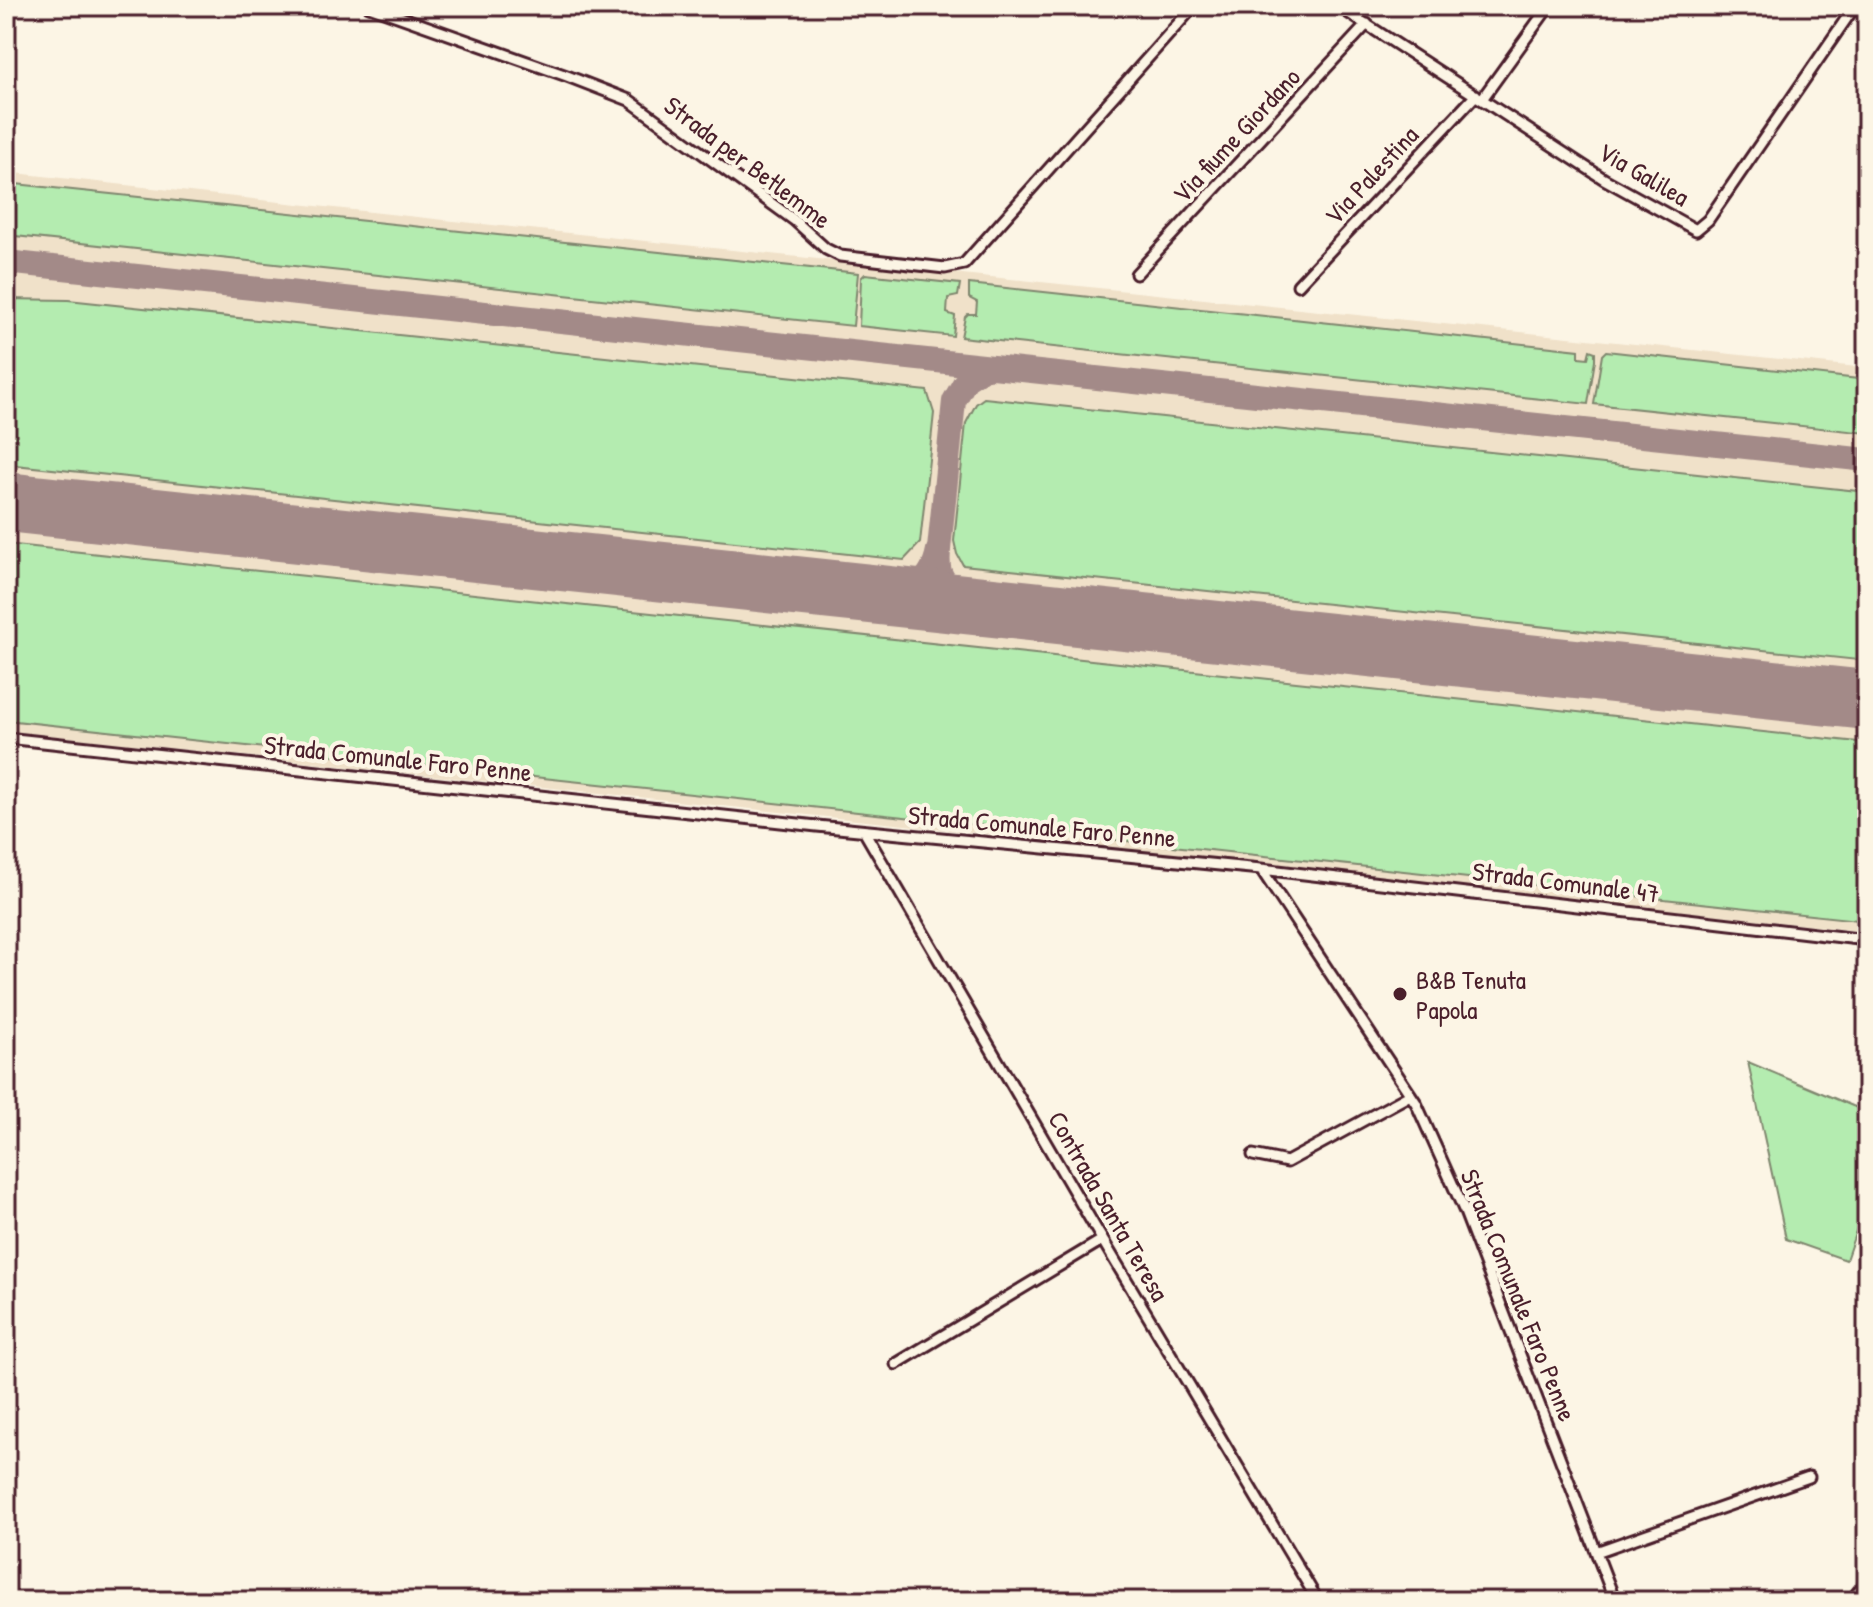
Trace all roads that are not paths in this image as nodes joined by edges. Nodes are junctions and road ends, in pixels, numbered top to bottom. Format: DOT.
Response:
graph roads {
  1 [pos="369,6"];
  2 [pos="1194,6"];
  3 [pos="1338,6"];
  4 [pos="1549,6"];
  5 [pos="1855,6"];
  6 [pos="1367,24"];
  7 [pos="1479,97"];
  8 [pos="1136,274"];
  9 [pos="1298,285"];
  10 [pos="6,738"];
  11 [pos="864,831"];
  12 [pos="1261,869"];
  13 [pos="1867,940"];
  14 [pos="1410,1095"];
  15 [pos="1253,1155"];
  16 [pos="1102,1240"];
  17 [pos="896,1364"];
  18 [pos="1809,1477"];
  19 [pos="1596,1552"];
  20 [pos="1867,1581"];
  21 [pos="1318,1601"];
  22 [pos="1615,1601"];
  23 [pos="1855,1601"];
  1 -- 2 [label="street, Strada per Betlemme"];
  3 -- 6 [label="street, Via Galilea"];
  4 -- 7 [label="street, Via Palestina"];
  5 -- 7 [label="street, Via Galilea"];
  6 -- 7 [label="street, Via Galilea"];
  6 -- 8 [label="street, Via fiume Giordano"];
  7 -- 9 [label="street, Via Palestina"];
  10 -- 11 [label="street, Strada Comunale Faro Penne"];
  11 -- 12 [label="street, Strada Comunale Faro Penne"];
  11 -- 16 [label="street, Contrada Santa Teresa"];
  12 -- 13 [label="street, Strada Comunale 47"];
  12 -- 14 [label="street, Strada Comunale Faro Penne"];
  14 -- 15 [label="street"];
  14 -- 19 [label="street, Strada Comunale Faro Penne"];
  16 -- 17 [label="street"];
  16 -- 21 [label="street, Contrada Santa Teresa"];
  18 -- 19 [label="street"];
  19 -- 22 [label="street, Strada Comunale Faro Penne"];
  20 -- 23 [label="street"];
}
